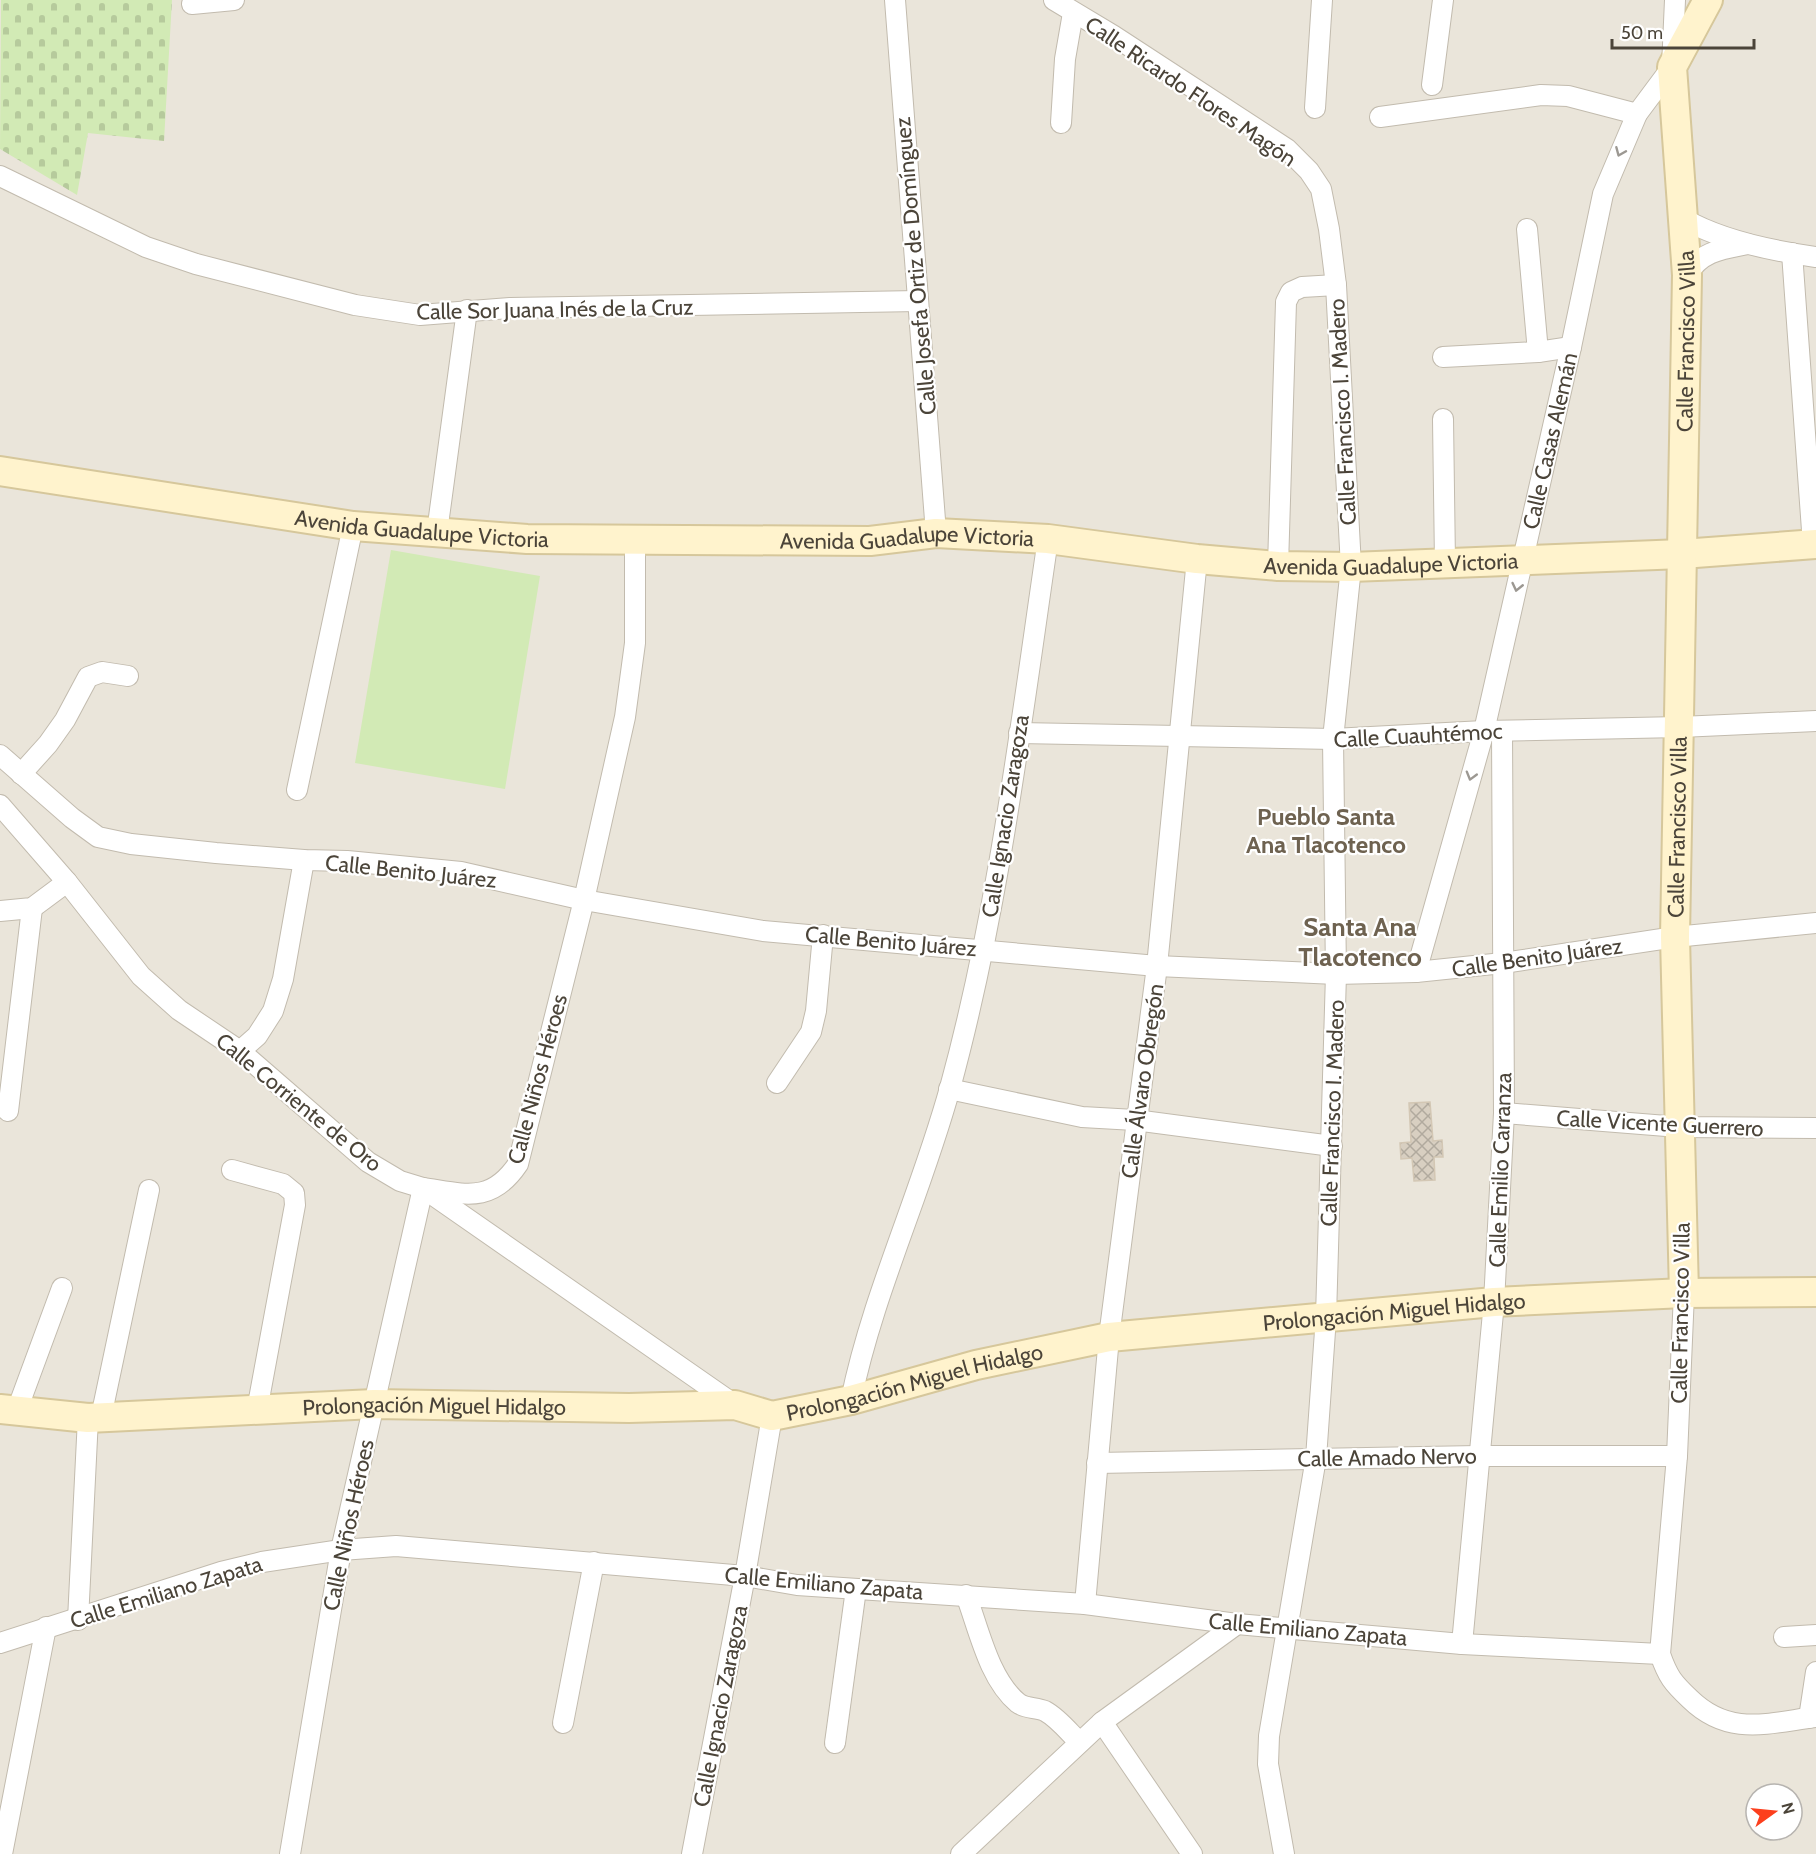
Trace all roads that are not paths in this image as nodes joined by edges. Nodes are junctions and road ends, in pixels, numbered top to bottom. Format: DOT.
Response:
graph roads {
  1 [pos="234,0"];
  2 [pos="894,0"];
  3 [pos="1054,0"];
  4 [pos="1322,0"];
  5 [pos="1443,0"];
  6 [pos="1675,0"];
  7 [pos="1708,0"];
  8 [pos="192,4"];
  9 [pos="1073,13"];
  10 [pos="1672,67"];
  11 [pos="1432,85"];
  12 [pos="1315,108"];
  13 [pos="1637,114"];
  14 [pos="1380,117"];
  15 [pos="1061,123"];
  16 [pos="0,176"];
  17 [pos="1321,189"];
  18 [pos="1684,219"];
  19 [pos="1527,229"];
  20 [pos="1751,243"];
  21 [pos="1792,253"];
  22 [pos="1816,257"];
  23 [pos="1687,275"];
  24 [pos="1335,285"];
  25 [pos="918,301"];
  26 [pos="466,310"];
  27 [pos="1571,347"];
  28 [pos="1538,352"];
  29 [pos="1443,357"];
  30 [pos="1443,419"];
  31 [pos="0,471"];
  32 [pos="354,526"];
  33 [pos="437,532"];
  34 [pos="936,533"];
  35 [pos="1048,539"];
  36 [pos="635,541"];
  37 [pos="1814,544"];
  38 [pos="1682,554"];
  39 [pos="1197,559"];
  40 [pos="1523,560"];
  41 [pos="1445,563"];
  42 [pos="1278,566"];
  43 [pos="1351,567"];
  44 [pos="128,676"];
  45 [pos="1816,721"];
  46 [pos="1680,727"];
  47 [pos="1493,731"];
  48 [pos="1019,733"];
  49 [pos="1178,738"];
  50 [pos="1332,740"];
  51 [pos="0,755"];
  52 [pos="21,774"];
  53 [pos="297,790"];
  54 [pos="0,806"];
  55 [pos="304,860"];
  56 [pos="67,882"];
  57 [pos="584,900"];
  58 [pos="32,908"];
  59 [pos="0,911"];
  60 [pos="1816,923"];
  61 [pos="823,935"];
  62 [pos="1675,937"];
  63 [pos="983,949"];
  64 [pos="1503,963"];
  65 [pos="1157,966"];
  66 [pos="1416,972"];
  67 [pos="1336,974"];
  68 [pos="240,1051"];
  69 [pos="777,1083"];
  70 [pos="950,1089"];
  71 [pos="8,1111"];
  72 [pos="1504,1113"];
  73 [pos="1135,1120"];
  74 [pos="1679,1127"];
  75 [pos="1816,1128"];
  76 [pos="1332,1146"];
  77 [pos="232,1170"];
  78 [pos="423,1188"];
  79 [pos="149,1190"];
  80 [pos="62,1288"];
  81 [pos="1816,1292"];
  82 [pos="1684,1293"];
  83 [pos="1494,1302"];
  84 [pos="1326,1317"];
  85 [pos="1109,1337"];
  86 [pos="851,1400"];
  87 [pos="374,1404"];
  88 [pos="735,1404"];
  89 [pos="9,1410"];
  90 [pos="257,1410"];
  91 [pos="771,1416"];
  92 [pos="94,1418"];
  93 [pos="1478,1456"];
  94 [pos="1677,1456"];
  95 [pos="1316,1458"];
  96 [pos="1097,1463"];
  97 [pos="341,1550"];
  98 [pos="594,1562"];
  99 [pos="745,1576"];
  100 [pos="856,1588"];
  101 [pos="966,1595"];
  102 [pos="1085,1604"];
  103 [pos="78,1620"];
  104 [pos="1237,1624"];
  105 [pos="46,1627"];
  106 [pos="1288,1627"];
  107 [pos="1816,1635"];
  108 [pos="1784,1637"];
  109 [pos="0,1643"];
  110 [pos="1462,1644"];
  111 [pos="1660,1654"];
  112 [pos="1816,1672"];
  113 [pos="1813,1718"];
  114 [pos="1102,1722"];
  115 [pos="563,1723"];
  116 [pos="1079,1742"];
  117 [pos="835,1743"];
  118 [pos="2,1854"];
  119 [pos="290,1854"];
  120 [pos="692,1854"];
  121 [pos="961,1854"];
  122 [pos="1192,1854"];
  123 [pos="1284,1854"];
  1 -- 8 [label="street"];
  2 -- 25 [label="street, Calle Josefa Ortiz de Domínguez"];
  3 -- 9 [label="street, Calle Ricardo Flores Magón"];
  4 -- 12 [label="street"];
  5 -- 11 [label="street"];
  6 -- 10 [label="street, Calle Francisco Villa"];
  7 -- 10 [label="street, Calle Casas Alemán"];
  9 -- 15 [label="street"];
  9 -- 17 [label="street, Calle Ricardo Flores Magón"];
  10 -- 13 [label="street, Calle Casas Alemán"];
  10 -- 18 [label="street, Calle Francisco Villa"];
  13 -- 14 [label="street"];
  13 -- 27 [label="street, Calle Casas Alemán, one-way"];
  16 -- 26 [label="street, Calle Sor Juana Inés de la Cruz"];
  17 -- 24 [label="street, Calle Francisco I. Madero"];
  18 -- 20 [label="street"];
  18 -- 23 [label="street, Calle Francisco Villa"];
  19 -- 28 [label="street"];
  20 -- 21 [label="street"];
  20 -- 23 [label="street"];
  21 -- 22 [label="street"];
  21 -- 37 [label="street"];
  23 -- 38 [label="street, Calle Francisco Villa"];
  24 -- 42 [label="street"];
  24 -- 43 [label="street, Calle Francisco I. Madero"];
  25 -- 26 [label="street, Calle Sor Juana Inés de la Cruz"];
  25 -- 34 [label="street, Calle Josefa Ortiz de Domínguez"];
  26 -- 33 [label="street"];
  27 -- 28 [label="street"];
  27 -- 40 [label="street, Calle Casas Alemán"];
  28 -- 29 [label="street"];
  30 -- 41 [label="street"];
  31 -- 32 [label="street, Avenida Guadalupe Victoria"];
  32 -- 33 [label="street, Avenida Guadalupe Victoria"];
  32 -- 53 [label="street"];
  33 -- 36 [label="street, Avenida Guadalupe Victoria"];
  34 -- 35 [label="street, Avenida Guadalupe Victoria"];
  34 -- 36 [label="street, Avenida Guadalupe Victoria"];
  35 -- 39 [label="street, Avenida Guadalupe Victoria"];
  35 -- 48 [label="street, Calle Ignacio Zaragoza"];
  36 -- 57 [label="street, Calle Niños Héroes"];
  37 -- 38 [label="street, Avenida Guadalupe Victoria"];
  38 -- 40 [label="street, Avenida Guadalupe Victoria"];
  38 -- 46 [label="street, Calle Francisco Villa"];
  39 -- 42 [label="street, Avenida Guadalupe Victoria"];
  39 -- 49 [label="street, Calle Álvaro Obregón"];
  40 -- 41 [label="street, Avenida Guadalupe Victoria"];
  40 -- 47 [label="street, Calle Casas Alemán, one-way"];
  41 -- 43 [label="street, Avenida Guadalupe Victoria"];
  42 -- 43 [label="street, Avenida Guadalupe Victoria"];
  43 -- 50 [label="street, Calle Francisco I. Madero"];
  44 -- 52 [label="street"];
  45 -- 46 [label="street, Calle Cuauhtémoc"];
  46 -- 47 [label="street, Calle Cuauhtémoc"];
  46 -- 62 [label="street, Calle Francisco Villa"];
  47 -- 50 [label="street, Calle Cuauhtémoc"];
  47 -- 64 [label="street, Calle Emilio Carranza"];
  47 -- 66 [label="street, Calle Casas Alemán, one-way"];
  48 -- 49 [label="street, Calle Cuauhtémoc"];
  48 -- 63 [label="street, Calle Ignacio Zaragoza"];
  49 -- 50 [label="street, Calle Cuauhtémoc"];
  49 -- 65 [label="street, Calle Álvaro Obregón"];
  50 -- 67 [label="street, Calle Francisco I. Madero"];
  51 -- 52 [label="street, Calle Benito Juárez"];
  52 -- 55 [label="street, Calle Benito Juárez"];
  54 -- 56 [label="street, Calle Corriente de Oro"];
  55 -- 57 [label="street, Calle Benito Juárez"];
  55 -- 68 [label="street"];
  56 -- 58 [label="street"];
  56 -- 68 [label="street, Calle Corriente de Oro"];
  57 -- 61 [label="street, Calle Benito Juárez"];
  57 -- 78 [label="street, Calle Niños Héroes"];
  58 -- 59 [label="street"];
  58 -- 71 [label="street"];
  60 -- 62 [label="street, Calle Benito Juárez"];
  61 -- 63 [label="street, Calle Benito Juárez"];
  61 -- 69 [label="street"];
  62 -- 64 [label="street, Calle Benito Juárez"];
  62 -- 74 [label="street, Calle Francisco Villa"];
  63 -- 65 [label="street, Calle Benito Juárez"];
  63 -- 70 [label="street, Calle Ignacio Zaragoza"];
  64 -- 66 [label="street, Calle Benito Juárez"];
  64 -- 72 [label="street, Calle Emilio Carranza"];
  65 -- 67 [label="street, Calle Benito Juárez"];
  65 -- 73 [label="street, Calle Álvaro Obregón"];
  66 -- 67 [label="street, Calle Benito Juárez"];
  67 -- 76 [label="street, Calle Francisco I. Madero"];
  68 -- 78 [label="street, Calle Corriente de Oro"];
  70 -- 73 [label="street"];
  70 -- 86 [label="street, Calle Ignacio Zaragoza"];
  72 -- 74 [label="street, Calle Vicente Guerrero"];
  72 -- 83 [label="street, Calle Emilio Carranza"];
  73 -- 76 [label="street"];
  73 -- 85 [label="street, Calle Álvaro Obregón"];
  74 -- 75 [label="street, Calle Vicente Guerrero"];
  74 -- 82 [label="street, Calle Francisco Villa"];
  76 -- 84 [label="street, Calle Francisco I. Madero"];
  77 -- 90 [label="street"];
  78 -- 87 [label="street, Calle Niños Héroes"];
  78 -- 88 [label="street, Calle Corriente de Oro"];
  79 -- 92 [label="street"];
  80 -- 89 [label="street"];
  81 -- 82 [label="street, Prolongación Miguel Hidalgo"];
  82 -- 83 [label="street, Prolongación Miguel Hidalgo"];
  82 -- 94 [label="street, Calle Francisco Villa"];
  83 -- 84 [label="street, Prolongación Miguel Hidalgo"];
  83 -- 93 [label="street, Calle Emilio Carranza"];
  84 -- 85 [label="street, Prolongación Miguel Hidalgo"];
  84 -- 95 [label="street, Calle Francisco I. Madero"];
  85 -- 86 [label="street, Prolongación Miguel Hidalgo"];
  85 -- 96 [label="street, Calle Álvaro Obregón"];
  86 -- 91 [label="street, Prolongación Miguel Hidalgo"];
  87 -- 88 [label="street, Prolongación Miguel Hidalgo"];
  87 -- 90 [label="street, Prolongación Miguel Hidalgo"];
  87 -- 97 [label="street, Calle Niños Héroes"];
  88 -- 91 [label="street, Prolongación Miguel Hidalgo"];
  89 -- 92 [label="street, Prolongación Miguel Hidalgo"];
  90 -- 92 [label="street, Prolongación Miguel Hidalgo"];
  91 -- 99 [label="street, Calle Ignacio Zaragoza"];
  92 -- 103 [label="street"];
  93 -- 94 [label="street, Calle Amado Nervo"];
  93 -- 95 [label="street, Calle Amado Nervo"];
  93 -- 110 [label="street, Calle Emilio Carranza"];
  94 -- 111 [label="street, Calle Francisco Villa"];
  95 -- 96 [label="street, Calle Amado Nervo"];
  95 -- 106 [label="street, Calle Francisco I. Madero"];
  96 -- 102 [label="street, Calle Álvaro Obregón"];
  97 -- 98 [label="street, Calle Emiliano Zapata"];
  97 -- 103 [label="street, Calle Emiliano Zapata"];
  97 -- 119 [label="street, Calle Niños Héroes"];
  98 -- 99 [label="street, Calle Emiliano Zapata"];
  98 -- 115 [label="street"];
  99 -- 100 [label="street, Calle Emiliano Zapata"];
  99 -- 120 [label="street, Calle Ignacio Zaragoza"];
  100 -- 101 [label="street, Calle Emiliano Zapata"];
  100 -- 117 [label="street"];
  101 -- 102 [label="street, Calle Emiliano Zapata"];
  101 -- 116 [label="street"];
  102 -- 104 [label="street, Calle Emiliano Zapata"];
  103 -- 105 [label="street, Calle Emiliano Zapata"];
  104 -- 106 [label="street, Calle Emiliano Zapata"];
  104 -- 114 [label="street"];
  105 -- 109 [label="street, Calle Emiliano Zapata"];
  105 -- 118 [label="street"];
  106 -- 110 [label="street, Calle Emiliano Zapata"];
  106 -- 123 [label="street, Calle Francisco I. Madero"];
  107 -- 108 [label="street"];
  110 -- 111 [label="street, Calle Emiliano Zapata"];
  111 -- 113 [label="street"];
  112 -- 113 [label="street"];
  114 -- 116 [label="street"];
  114 -- 122 [label="street"];
  116 -- 121 [label="street"];
}
